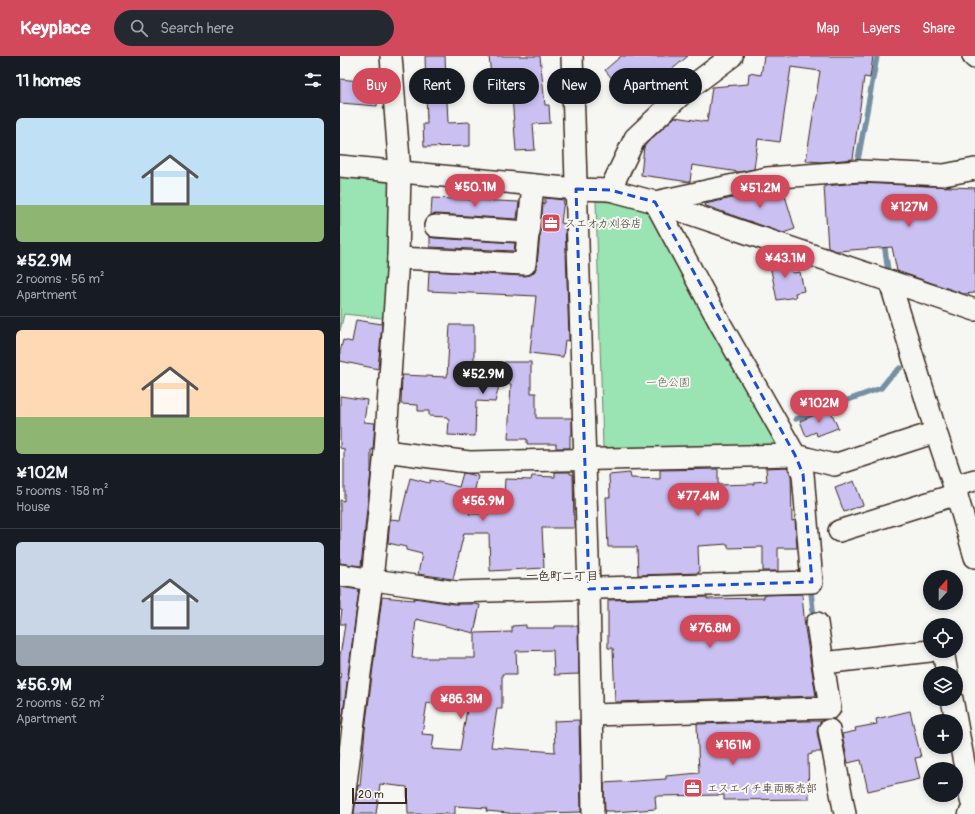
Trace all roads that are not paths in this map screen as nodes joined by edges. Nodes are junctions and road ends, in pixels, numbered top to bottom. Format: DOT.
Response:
graph roads {
  1 [pos="391,56"];
  2 [pos="572,56"];
  3 [pos="732,56"];
  4 [pos="340,166"];
  5 [pos="975,169"];
  6 [pos="400,172"];
  7 [pos="533,185"];
  8 [pos="576,189"];
  9 [pos="610,190"];
  10 [pos="655,202"];
  11 [pos="435,226"];
  12 [pos="529,232"];
  13 [pos="398,258"];
  14 [pos="890,282"];
  15 [pos="975,310"];
  16 [pos="936,432"];
  17 [pos="385,451"];
  18 [pos="795,455"];
  19 [pos="585,460"];
  20 [pos="975,480"];
  21 [pos="956,490"];
  22 [pos="839,531"];
  23 [pos="975,557"];
  24 [pos="340,575"];
  25 [pos="372,580"];
  26 [pos="589,589"];
  27 [pos="817,623"];
  28 [pos="923,652"];
  29 [pos="823,663"];
  30 [pos="953,706"];
  31 [pos="592,715"];
  32 [pos="829,730"];
  33 [pos="975,812"];
  34 [pos="342,814"];
  35 [pos="593,814"];
  36 [pos="845,814"];
  37 [pos="970,814"];
  1 -- 6 [label="street"];
  2 -- 8 [label="street"];
  3 -- 9 [label="street"];
  4 -- 6 [label="street"];
  5 -- 10 [label="street"];
  6 -- 7 [label="street"];
  6 -- 13 [label="street"];
  7 -- 8 [label="street"];
  7 -- 12 [label="street"];
  8 -- 9 [label="street"];
  8 -- 19 [label="street"];
  9 -- 10 [label="street"];
  10 -- 14 [label="street"];
  10 -- 18 [label="street"];
  11 -- 12 [label="street"];
  12 -- 13 [label="street"];
  13 -- 17 [label="street"];
  14 -- 15 [label="street"];
  14 -- 16 [label="street"];
  16 -- 18 [label="street"];
  16 -- 21 [label="street"];
  17 -- 19 [label="street"];
  17 -- 25 [label="street"];
  18 -- 19 [label="street"];
  18 -- 26 [label="street"];
  19 -- 26 [label="street"];
  20 -- 21 [label="street"];
  21 -- 22 [label="street"];
  21 -- 23 [label="street"];
  24 -- 25 [label="street"];
  25 -- 26 [label="street"];
  25 -- 34 [label="street"];
  26 -- 31 [label="street"];
  27 -- 29 [label="street"];
  28 -- 29 [label="street"];
  29 -- 31 [label="street"];
  30 -- 33 [label="street"];
  31 -- 35 [label="street"];
  32 -- 36 [label="street"];
  33 -- 37 [label="street"];
}
